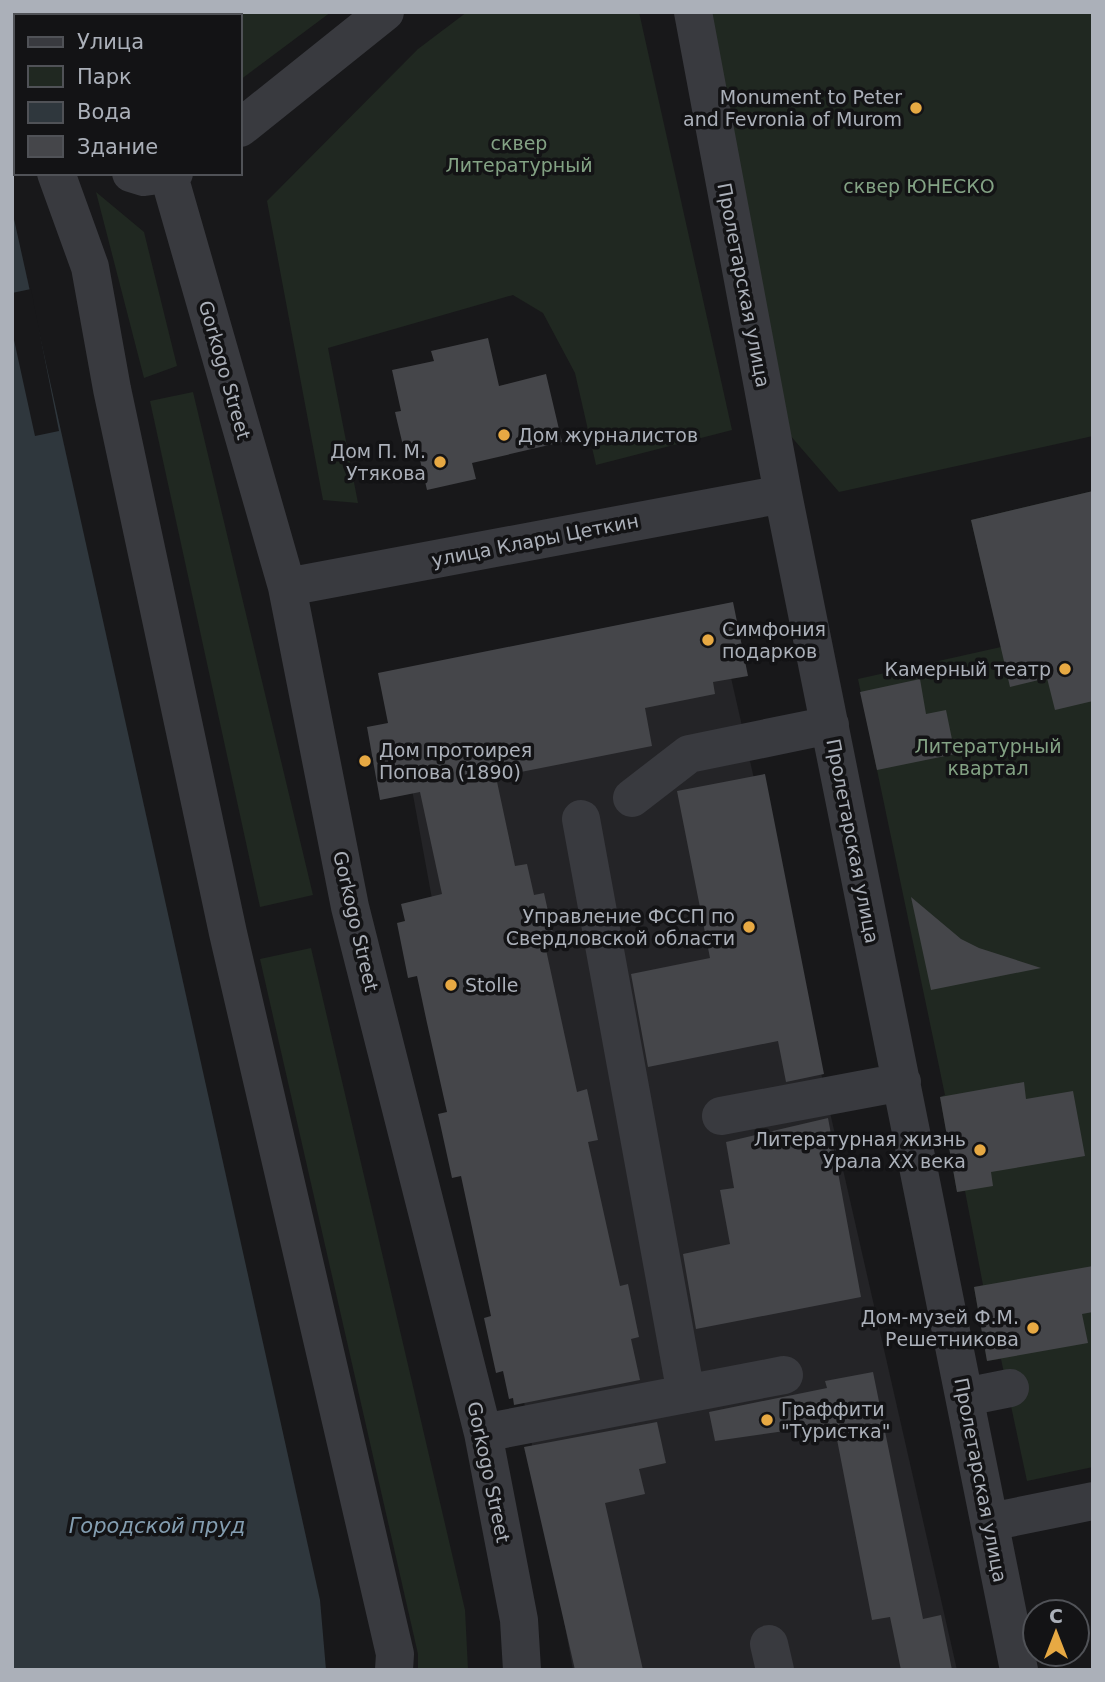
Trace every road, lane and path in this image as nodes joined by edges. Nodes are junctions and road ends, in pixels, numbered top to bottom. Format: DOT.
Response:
graph roads {
  1 [pos="385,12"];
  2 [pos="693,12"];
  3 [pos="242,126"];
  4 [pos="56,175"];
  5 [pos="138,175"];
  6 [pos="172,175"];
  7 [pos="783,494"];
  8 [pos="287,587"];
  9 [pos="830,725"];
  10 [pos="632,798"];
  11 [pos="581,819"];
  12 [pos="902,1082"];
  13 [pos="721,1116"];
  14 [pos="784,1375"];
  15 [pos="1010,1388"];
  16 [pos="686,1394"];
  17 [pos="965,1397"];
  18 [pos="483,1433"];
  19 [pos="1093,1501"];
  20 [pos="990,1522"];
  21 [pos="394,1670"];
  22 [pos="522,1670"];
  23 [pos="1019,1670"];
  1 -- 3 [label="street"];
  2 -- 7 [label="street, Пролетарская улица"];
  4 -- 21 [label="street"];
  5 -- 6 [label="street"];
  6 -- 8 [label="street, Gorkogo Street"];
  7 -- 8 [label="street, улица Клары Цеткин"];
  7 -- 9 [label="street, Пролетарская улица"];
  8 -- 18 [label="street, Gorkogo Street"];
  9 -- 10 [label="street"];
  9 -- 12 [label="street, Пролетарская улица"];
  11 -- 16 [label="street"];
  12 -- 13 [label="street"];
  12 -- 17 [label="street, Пролетарская улица"];
  14 -- 16 [label="street"];
  15 -- 17 [label="street"];
  16 -- 18 [label="street"];
  17 -- 20 [label="street, Пролетарская улица"];
  18 -- 22 [label="street, Gorkogo Street"];
  19 -- 20 [label="street"];
  20 -- 23 [label="street, Пролетарская улица"];
}
